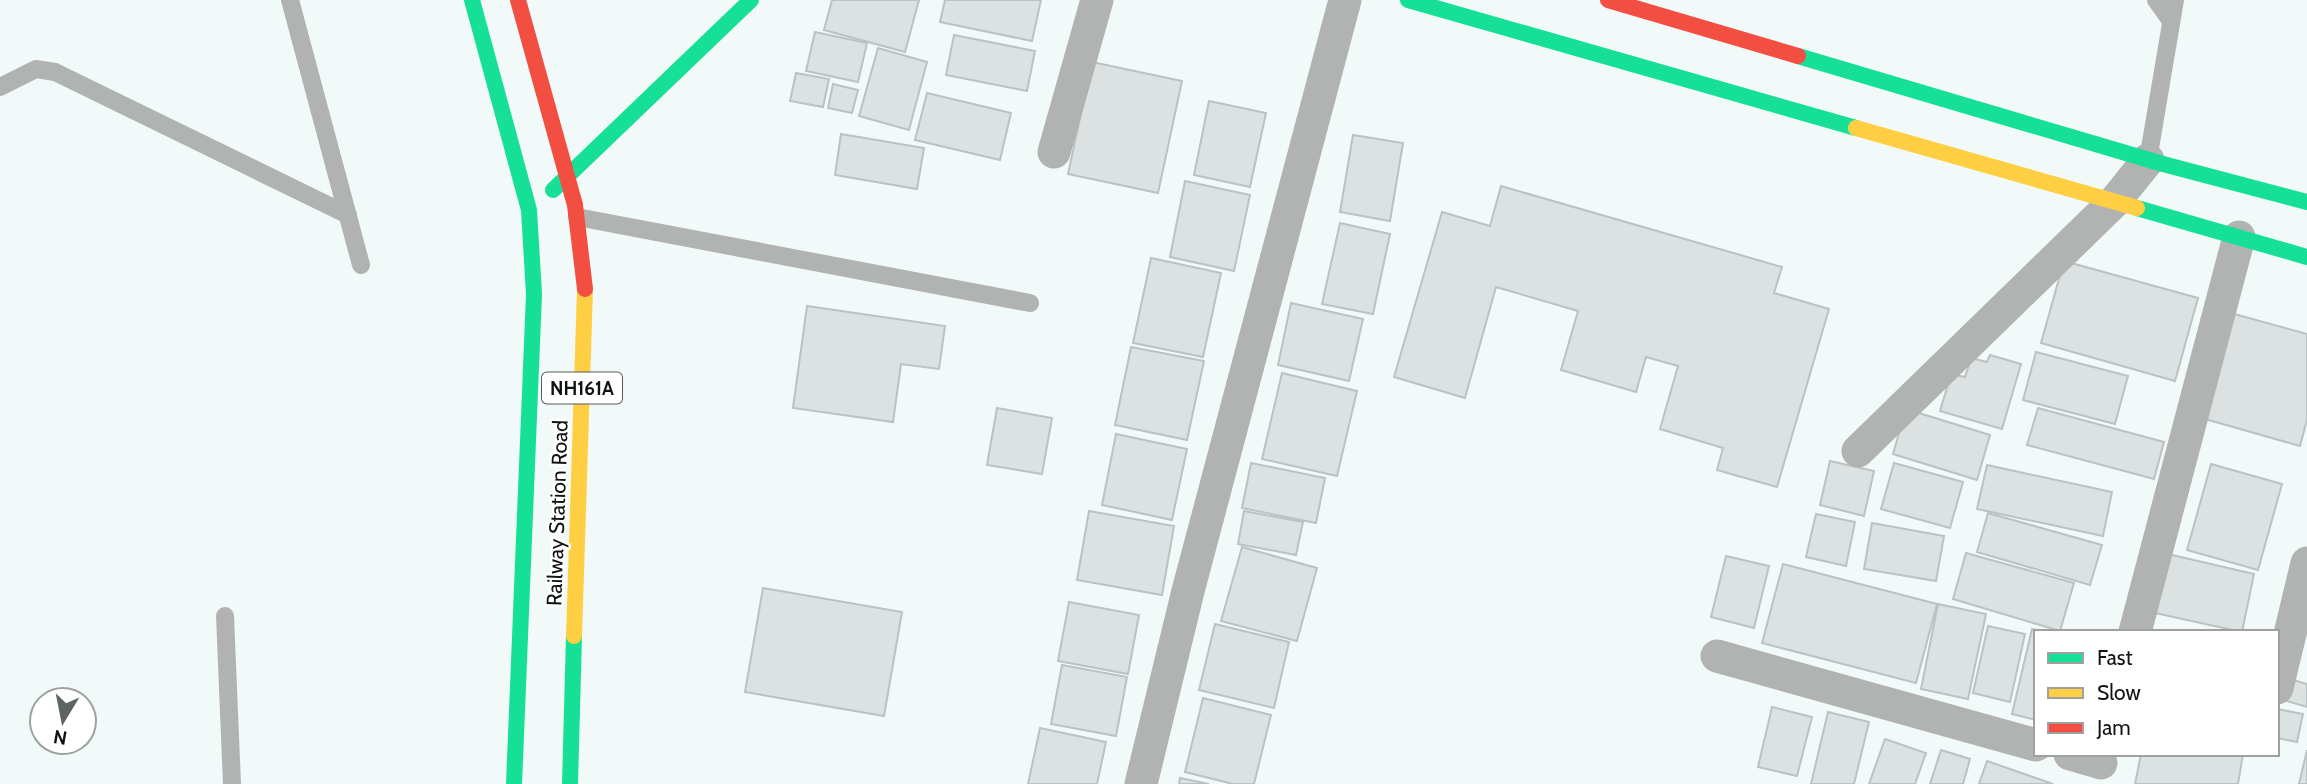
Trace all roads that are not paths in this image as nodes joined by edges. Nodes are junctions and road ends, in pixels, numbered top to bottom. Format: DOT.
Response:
graph roads {
  1 [pos="290,0"];
  2 [pos="472,0"];
  3 [pos="518,0"];
  4 [pos="751,0"];
  5 [pos="1097,0"];
  6 [pos="1345,0"];
  7 [pos="1408,0"];
  8 [pos="1608,0"];
  9 [pos="2156,0"];
  10 [pos="2175,0"];
  11 [pos="2171,21"];
  12 [pos="0,87"];
  13 [pos="1054,152"];
  14 [pos="2148,160"];
  15 [pos="568,177"];
  16 [pos="2115,201"];
  17 [pos="2307,202"];
  18 [pos="529,210"];
  19 [pos="348,215"];
  20 [pos="577,217"];
  21 [pos="2239,237"];
  22 [pos="2307,257"];
  23 [pos="361,265"];
  24 [pos="1030,303"];
  25 [pos="1858,451"];
  26 [pos="2307,562"];
  27 [pos="225,616"];
  28 [pos="2136,630"];
  29 [pos="1717,656"];
  30 [pos="2279,680"];
  31 [pos="2034,744"];
  32 [pos="232,784"];
  33 [pos="514,784"];
  34 [pos="570,784"];
  35 [pos="1140,784"];
  1 -- 19 [label="lane"];
  2 -- 18 [label="main road, Railway Station Road / NH161A"];
  3 -- 15 [label="main road, Railway Station Road / NH161A"];
  4 -- 15 [label="main road"];
  5 -- 13 [label="street"];
  6 -- 35 [label="street"];
  7 -- 16 [label="main road"];
  8 -- 14 [label="main road"];
  9 -- 11 [label="lane"];
  10 -- 11 [label="lane"];
  11 -- 14 [label="lane"];
  12 -- 19 [label="lane"];
  14 -- 16 [label="street"];
  14 -- 17 [label="main road"];
  15 -- 18 [label="main road"];
  15 -- 20 [label="main road, Railway Station Road / NH161A"];
  16 -- 21 [label="main road"];
  16 -- 25 [label="street"];
  18 -- 33 [label="main road, Railway Station Road / NH161A"];
  19 -- 23 [label="lane"];
  20 -- 24 [label="lane"];
  20 -- 34 [label="main road, Railway Station Road / NH161A"];
  21 -- 22 [label="main road"];
  21 -- 28 [label="street"];
  26 -- 30 [label="street"];
  27 -- 32 [label="lane"];
  29 -- 31 [label="street"];
}
